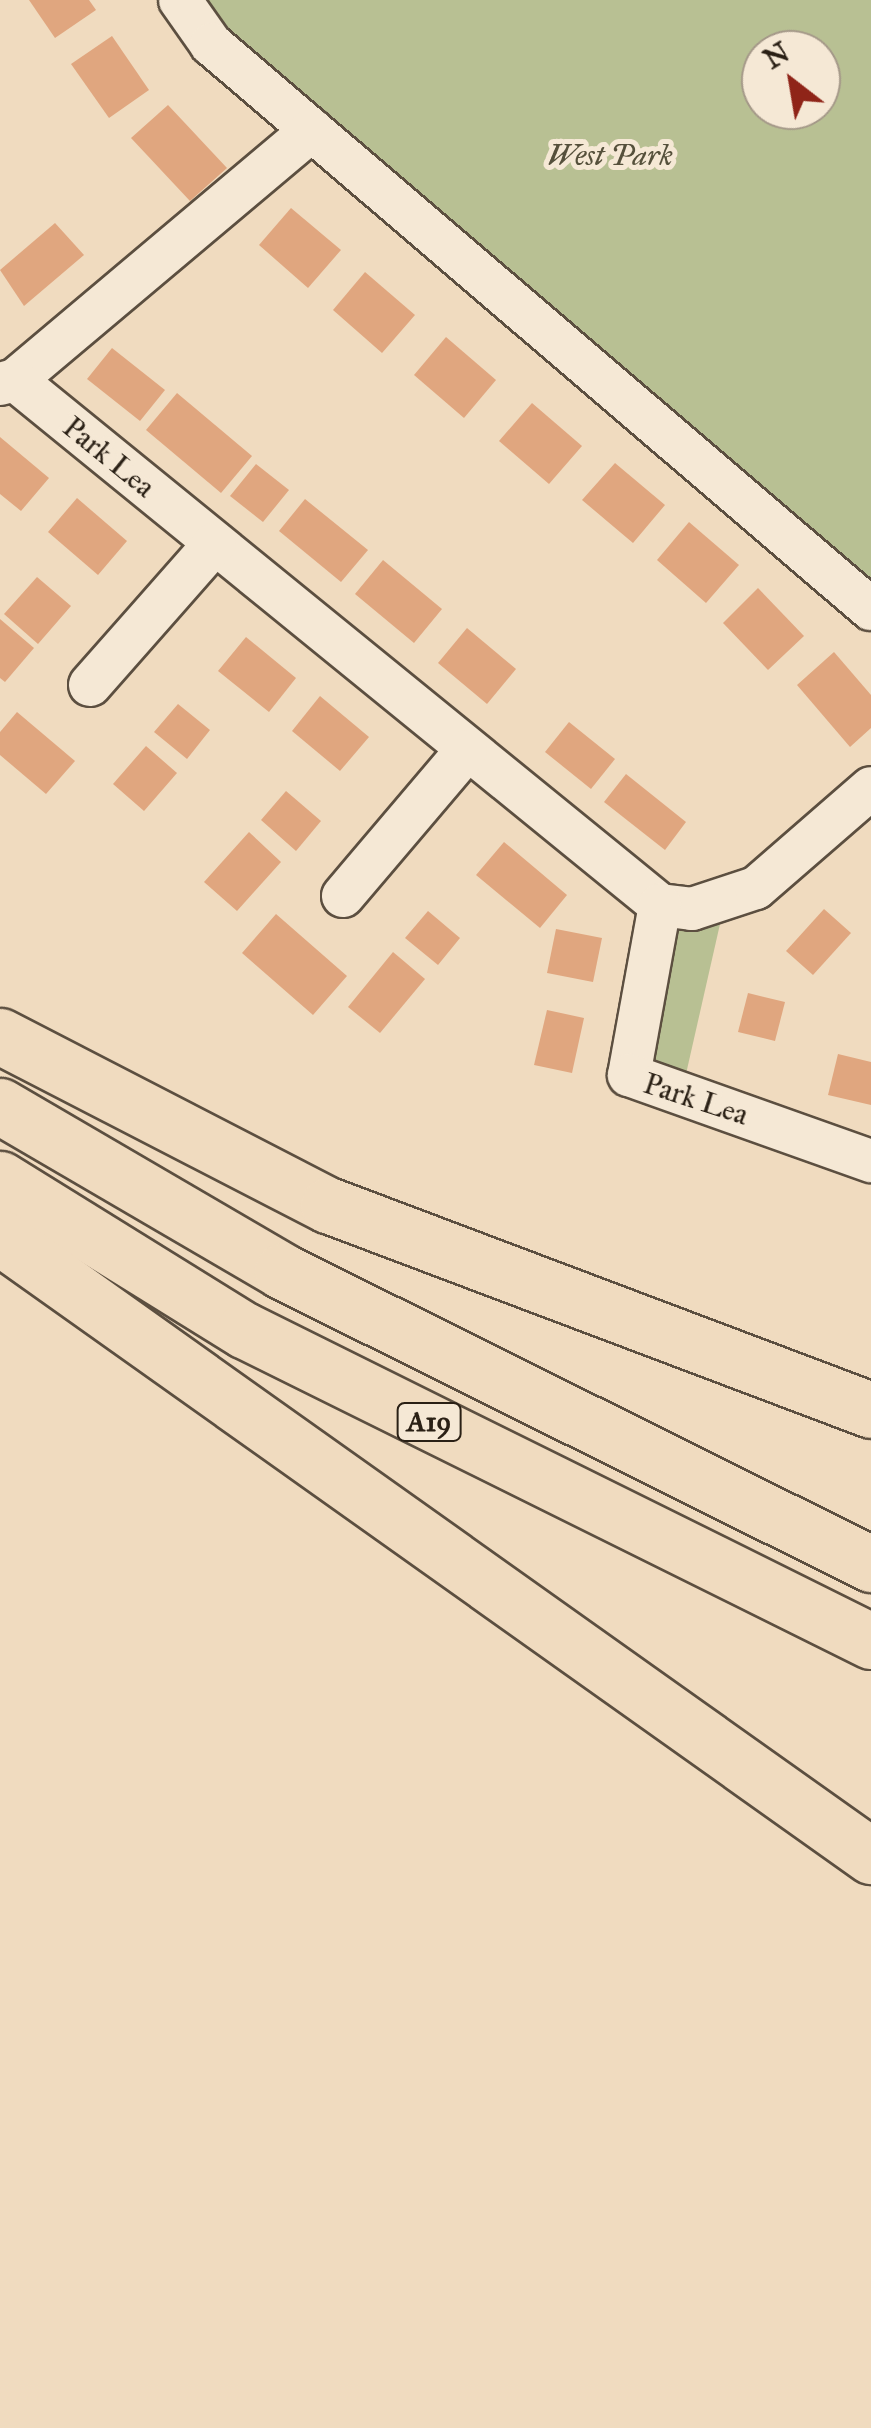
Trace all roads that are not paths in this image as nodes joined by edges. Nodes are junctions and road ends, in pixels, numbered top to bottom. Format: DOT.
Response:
graph roads {
  1 [pos="180,0"];
  2 [pos="312,130"];
  3 [pos="8,382"];
  4 [pos="215,543"];
  5 [pos="871,609"];
  6 [pos="91,686"];
  7 [pos="466,751"];
  8 [pos="871,788"];
  9 [pos="342,895"];
  10 [pos="660,905"];
  11 [pos="0,1036"];
  12 [pos="0,1106"];
  13 [pos="871,1161"];
  14 [pos="0,1178"];
  15 [pos="0,1237"];
  16 [pos="871,1410"];
  17 [pos="871,1564"];
  18 [pos="871,1641"];
  19 [pos="871,1856"];
  1 -- 2 [label="street"];
  2 -- 3 [label="street"];
  2 -- 5 [label="street"];
  3 -- 4 [label="street, Park Lea"];
  4 -- 6 [label="street"];
  4 -- 7 [label="street, Park Lea"];
  7 -- 9 [label="street"];
  7 -- 10 [label="street, Park Lea"];
  8 -- 10 [label="street"];
  10 -- 13 [label="street, Park Lea"];
  11 -- 16 [label="highway"];
  12 -- 17 [label="highway, A19"];
  14 -- 18 [label="highway, A19"];
  15 -- 19 [label="highway"];
}
